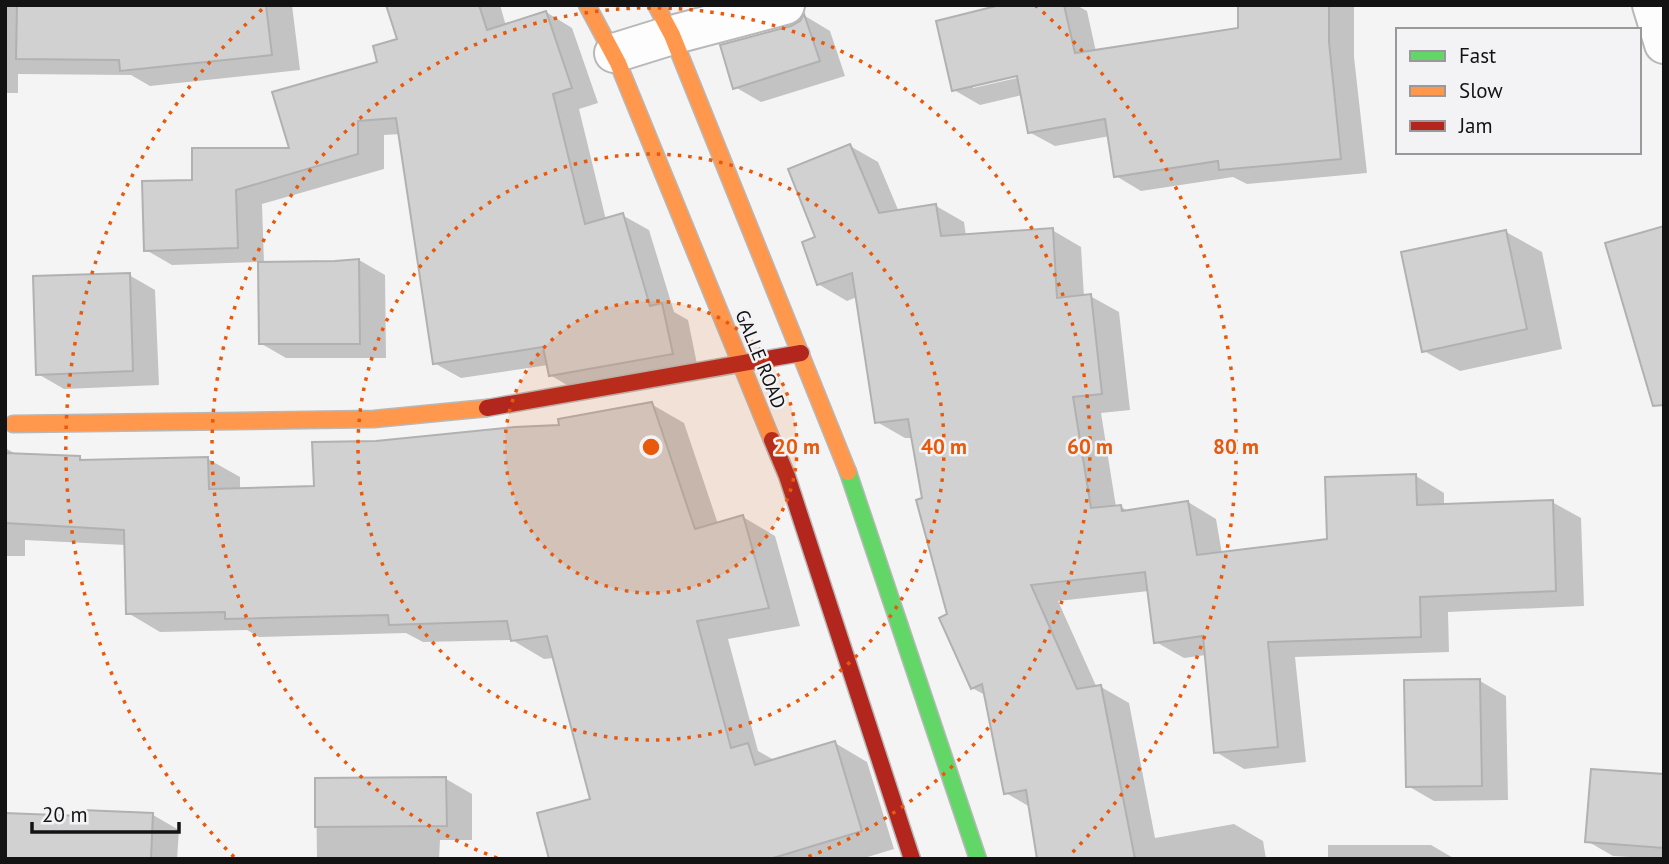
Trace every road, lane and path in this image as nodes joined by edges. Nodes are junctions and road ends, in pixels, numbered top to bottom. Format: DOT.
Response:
graph roads {
  1 [pos="587,5"];
  2 [pos="785,5"];
  3 [pos="1652,5"];
  4 [pos="664,20"];
  5 [pos="1664,44"];
  6 [pos="614,53"];
  7 [pos="801,353"];
  8 [pos="740,364"];
  9 [pos="13,424"];
  10 [pos="912,859"];
  11 [pos="978,859"];
  1 -- 6 [label="main road, GALLE ROAD"];
  2 -- 4 [label="street"];
  3 -- 5 [label="street"];
  4 -- 6 [label="street"];
  4 -- 7 [label="main road, GALLE ROAD"];
  6 -- 8 [label="main road, GALLE ROAD"];
  7 -- 8 [label="main road"];
  7 -- 11 [label="main road, GALLE ROAD"];
  8 -- 9 [label="main road"];
  8 -- 10 [label="main road, GALLE ROAD"];
}
